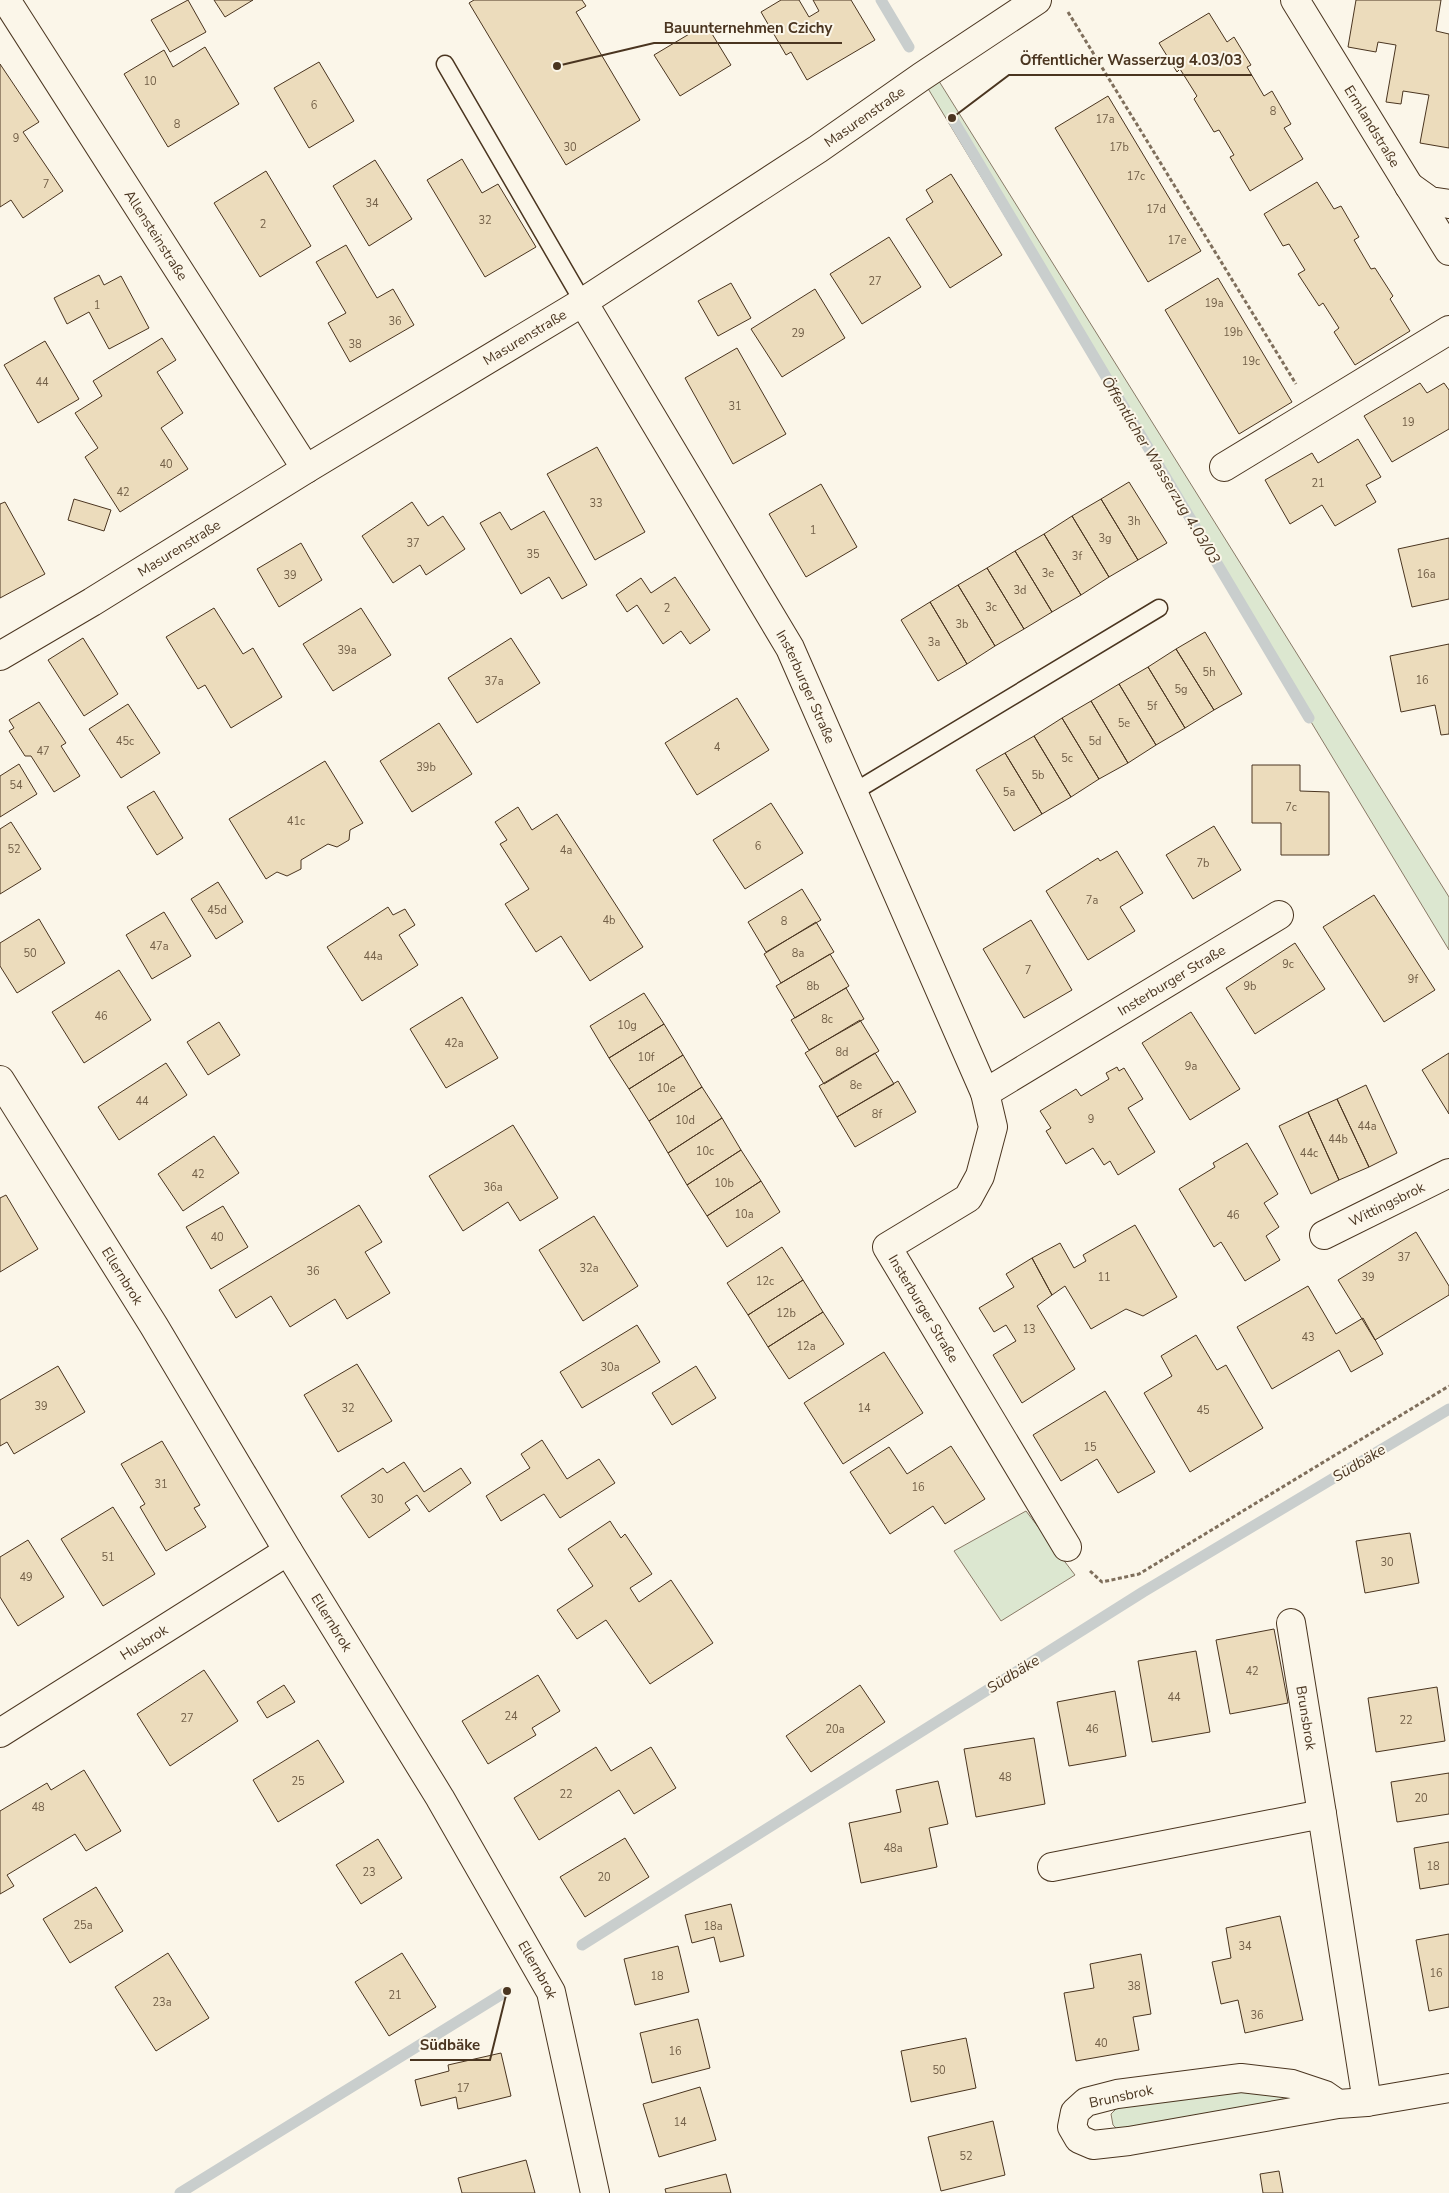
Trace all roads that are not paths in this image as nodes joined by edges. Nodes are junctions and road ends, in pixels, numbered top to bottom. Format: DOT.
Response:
graph roads {
  1 [pos="6,0"];
  2 [pos="1037,0"];
  3 [pos="1295,0"];
  4 [pos="445,64"];
  5 [pos="1406,183"];
  6 [pos="1449,204"];
  7 [pos="1449,251"];
  8 [pos="583,302"];
  9 [pos="1449,330"];
  10 [pos="1224,467"];
  11 [pos="306,469"];
  12 [pos="1159,608"];
  13 [pos="0,656"];
  14 [pos="852,793"];
  15 [pos="1279,915"];
  16 [pos="0,1080"];
  17 [pos="985,1092"];
  18 [pos="1449,1174"];
  19 [pos="1324,1235"];
  20 [pos="1067,1548"];
  21 [pos="288,1551"];
  22 [pos="1291,1623"];
  23 [pos="0,1733"];
  24 [pos="1322,1814"];
  25 [pos="1052,1868"];
  26 [pos="1449,2088"];
  27 [pos="1367,2102"];
  28 [pos="1338,2104"];
  29 [pos="595,2193"];
  1 -- 11 [label="street, Allensteinstraße"];
  2 -- 8 [label="street, Masurenstraße"];
  3 -- 5 [label="street, Ermlandstraße"];
  4 -- 8 [label="lane"];
  5 -- 6 [label="street"];
  5 -- 7 [label="street, Ermlandstraße"];
  8 -- 11 [label="street, Masurenstraße"];
  8 -- 14 [label="street, Insterburger Straße"];
  9 -- 10 [label="street"];
  11 -- 13 [label="street, Masurenstraße"];
  12 -- 14 [label="lane"];
  14 -- 17 [label="street, Insterburger Straße"];
  15 -- 17 [label="street, Insterburger Straße"];
  16 -- 21 [label="street, Ellernbrok"];
  17 -- 20 [label="street, Insterburger Straße"];
  18 -- 19 [label="street, Wittingsbrok"];
  21 -- 23 [label="street, Husbrok"];
  21 -- 29 [label="street, Ellernbrok"];
  22 -- 24 [label="street, Brunsbrok"];
  24 -- 25 [label="street"];
  24 -- 27 [label="street, Brunsbrok"];
  26 -- 27 [label="street, Brunsbrok"];
  27 -- 28 [label="street, Brunsbrok"];
  28 -- 28 [label="street, Brunsbrok"];
}
